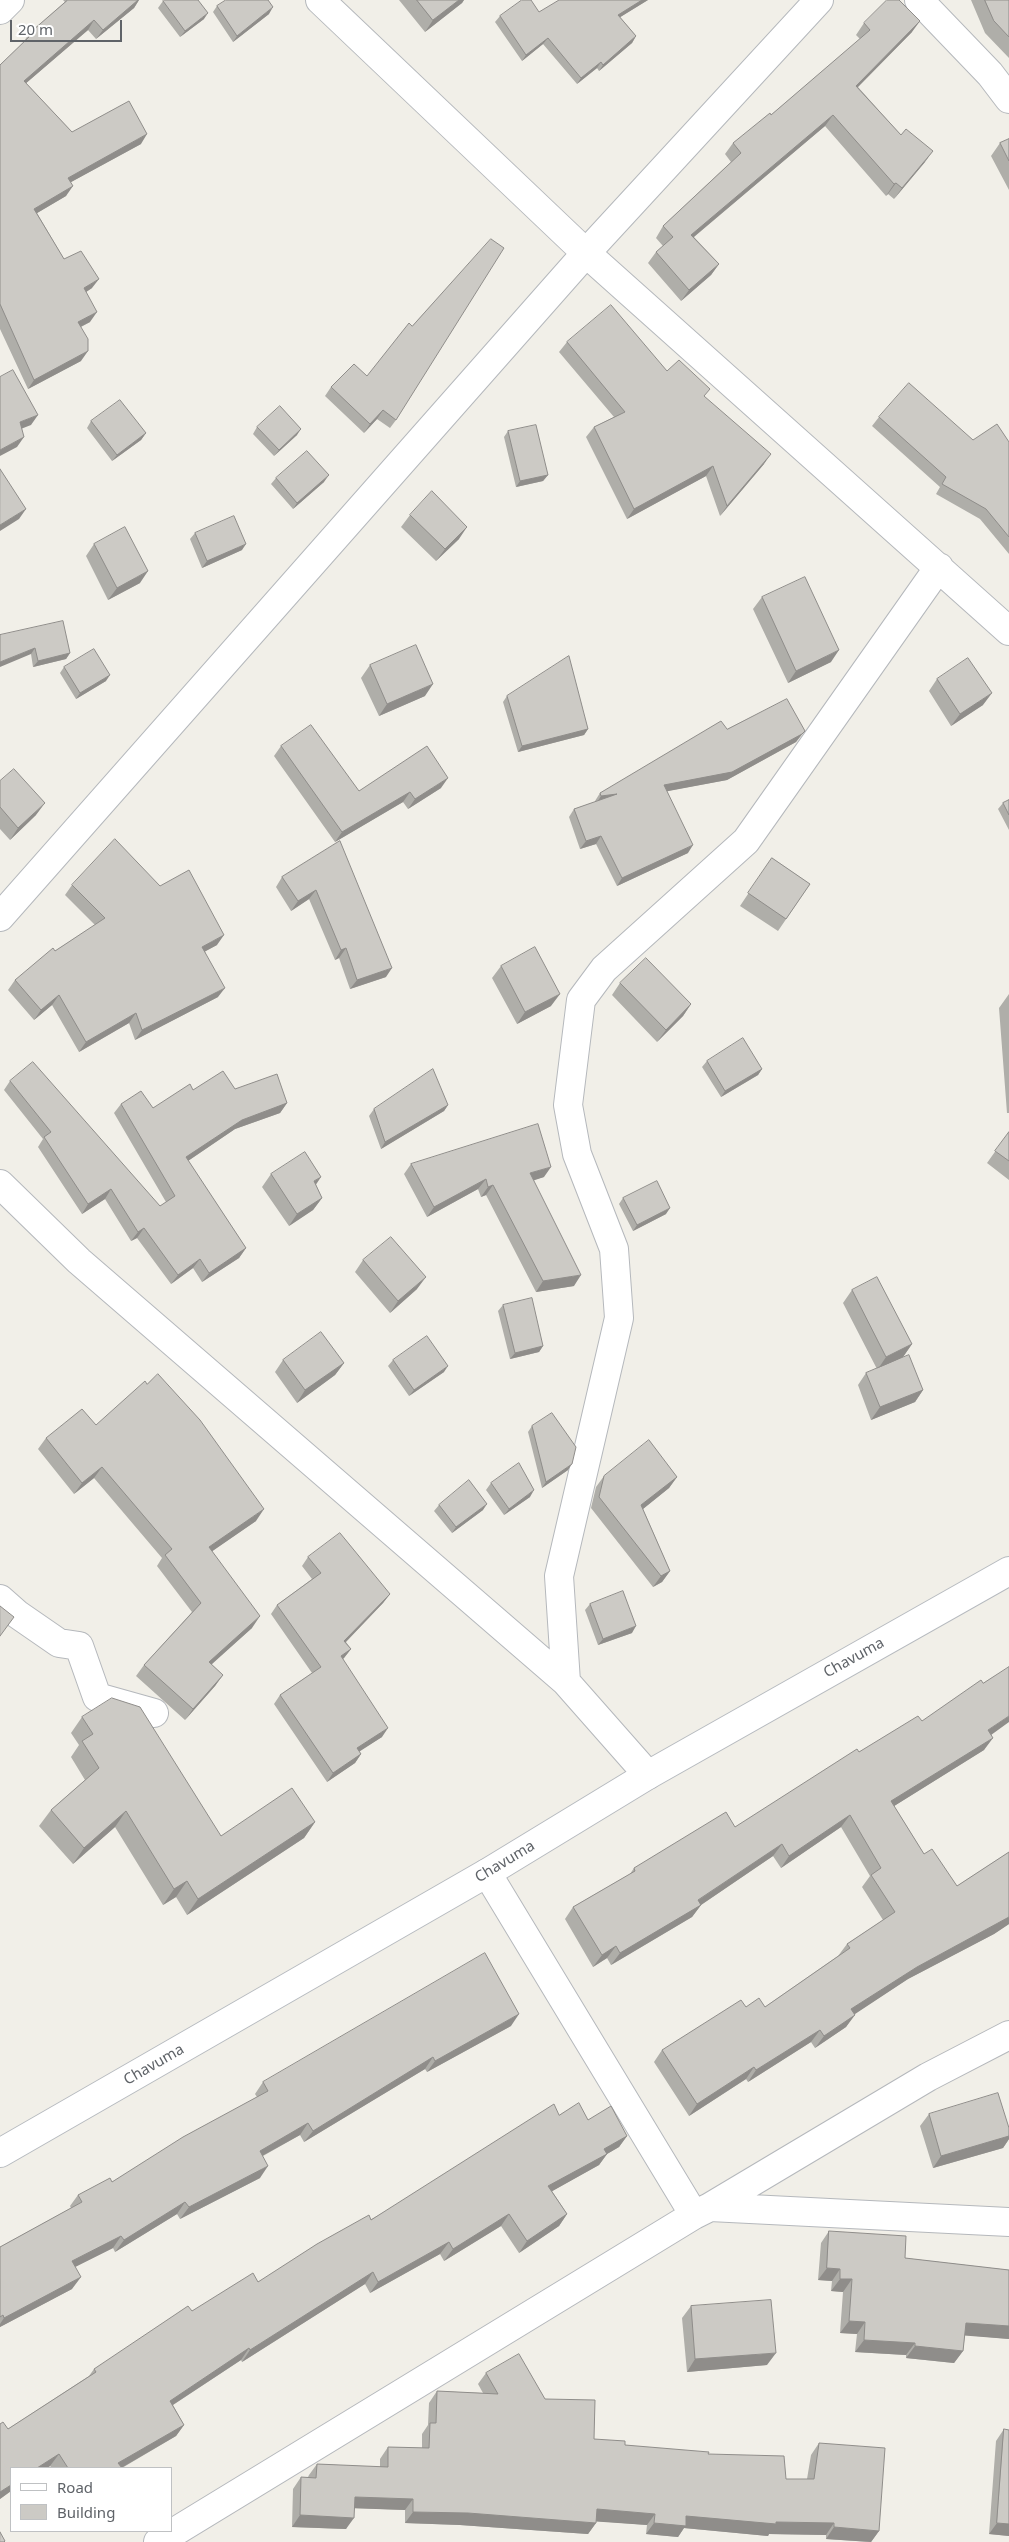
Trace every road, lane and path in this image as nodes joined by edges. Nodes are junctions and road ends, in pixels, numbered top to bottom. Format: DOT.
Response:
graph roads {
  1 [pos="10,0"];
  2 [pos="320,0"];
  3 [pos="819,0"];
  4 [pos="920,0"];
  5 [pos="0,10"];
  6 [pos="1009,99"];
  7 [pos="586,253"];
  8 [pos="939,567"];
  9 [pos="1009,631"];
  10 [pos="0,917"];
  11 [pos="0,1184"];
  12 [pos="1009,1571"];
  13 [pos="0,1599"];
  14 [pos="566,1682"];
  15 [pos="154,1713"];
  16 [pos="648,1775"];
  17 [pos="487,1873"];
  18 [pos="1009,2035"];
  19 [pos="0,2153"];
  20 [pos="702,2211"];
  21 [pos="1009,2222"];
  22 [pos="158,2542"];
  1 -- 5 [label="street"];
  2 -- 7 [label="street"];
  3 -- 7 [label="street"];
  4 -- 6 [label="street"];
  7 -- 8 [label="street"];
  7 -- 10 [label="street"];
  8 -- 9 [label="street"];
  8 -- 14 [label="street"];
  11 -- 14 [label="street"];
  12 -- 16 [label="street, Chavuma"];
  13 -- 15 [label="street"];
  14 -- 16 [label="street"];
  16 -- 17 [label="street, Chavuma"];
  17 -- 19 [label="street, Chavuma"];
  17 -- 20 [label="street"];
  18 -- 20 [label="street"];
  20 -- 21 [label="street"];
  20 -- 22 [label="street"];
}
